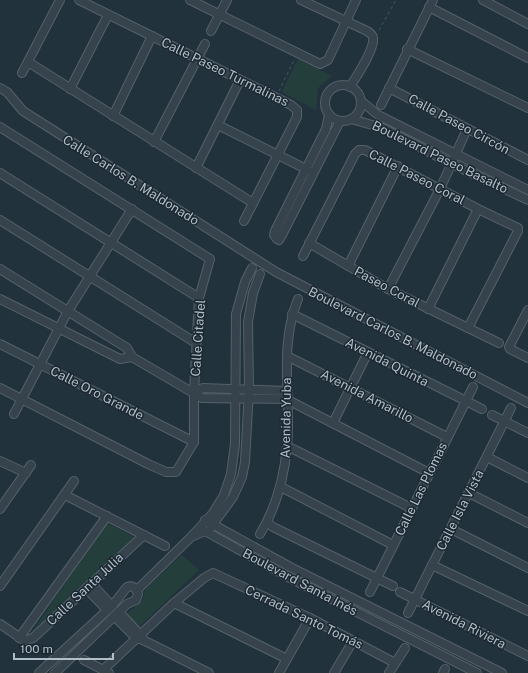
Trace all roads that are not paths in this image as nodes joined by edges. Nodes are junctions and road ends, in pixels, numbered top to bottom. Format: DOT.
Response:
graph roads {
  1 [pos="60,0"];
  2 [pos="79,0"];
  3 [pos="190,0"];
  4 [pos="227,0"];
  5 [pos="301,0"];
  6 [pos="356,0"];
  7 [pos="483,0"];
  8 [pos="431,4"];
  9 [pos="108,15"];
  10 [pos="219,15"];
  11 [pos="345,22"];
  12 [pos="528,24"];
  13 [pos="211,31"];
  14 [pos="152,36"];
  15 [pos="204,44"];
  16 [pos="408,49"];
  17 [pos="528,58"];
  18 [pos="196,59"];
  19 [pos="28,62"];
  20 [pos="22,73"];
  21 [pos="240,80"];
  22 [pos="350,86"];
  23 [pos="389,88"];
  24 [pos="70,89"];
  25 [pos="4,90"];
  26 [pos="361,101"];
  27 [pos="381,105"];
  28 [pos="528,108"];
  29 [pos="329,115"];
  30 [pos="113,116"];
  31 [pos="351,119"];
  32 [pos="340,121"];
  33 [pos="218,125"];
  34 [pos="0,127"];
  35 [pos="467,129"];
  36 [pos="154,142"];
  37 [pos="278,155"];
  38 [pos="455,155"];
  39 [pos="528,160"];
  40 [pos="452,164"];
  41 [pos="398,166"];
  42 [pos="196,168"];
  43 [pos="306,169"];
  44 [pos="314,172"];
  45 [pos="0,173"];
  46 [pos="440,189"];
  47 [pos="528,190"];
  48 [pos="528,200"];
  49 [pos="252,203"];
  50 [pos="132,209"];
  51 [pos="478,209"];
  52 [pos="0,220"];
  53 [pos="244,221"];
  54 [pos="111,243"];
  55 [pos="309,243"];
  56 [pos="303,256"];
  57 [pos="259,261"];
  58 [pos="348,266"];
  59 [pos="252,268"];
  60 [pos="0,269"];
  61 [pos="260,274"];
  62 [pos="88,276"];
  63 [pos="388,289"];
  64 [pos="199,298"];
  65 [pos="0,299"];
  66 [pos="298,299"];
  67 [pos="428,309"];
  68 [pos="528,310"];
  69 [pos="68,312"];
  70 [pos="292,314"];
  71 [pos="468,328"];
  72 [pos="59,329"];
  73 [pos="196,343"];
  74 [pos="499,343"];
  75 [pos="0,344"];
  76 [pos="368,352"];
  77 [pos="287,356"];
  78 [pos="132,357"];
  79 [pos="528,358"];
  80 [pos="40,365"];
  81 [pos="473,387"];
  82 [pos="0,388"];
  83 [pos="350,388"];
  84 [pos="236,390"];
  85 [pos="249,390"];
  86 [pos="194,392"];
  87 [pos="286,395"];
  88 [pos="22,399"];
  89 [pos="236,399"];
  90 [pos="248,399"];
  91 [pos="466,401"];
  92 [pos="528,403"];
  93 [pos="512,408"];
  94 [pos="482,409"];
  95 [pos="14,414"];
  96 [pos="492,415"];
  97 [pos="504,421"];
  98 [pos="333,423"];
  99 [pos="528,433"];
  100 [pos="447,437"];
  101 [pos="194,442"];
  102 [pos="287,446"];
  103 [pos="487,458"];
  104 [pos="0,460"];
  105 [pos="31,465"];
  106 [pos="429,473"];
  107 [pos="26,474"];
  108 [pos="528,478"];
  109 [pos="74,481"];
  110 [pos="281,487"];
  111 [pos="469,493"];
  112 [pos="65,495"];
  113 [pos="411,508"];
  114 [pos="0,509"];
  115 [pos="107,516"];
  116 [pos="267,522"];
  117 [pos="528,523"];
  118 [pos="214,525"];
  119 [pos="203,526"];
  120 [pos="451,529"];
  121 [pos="260,534"];
  122 [pos="144,535"];
  123 [pos="394,545"];
  124 [pos="165,546"];
  125 [pos="432,565"];
  126 [pos="528,568"];
  127 [pos="376,578"];
  128 [pos="0,586"];
  129 [pos="88,586"];
  130 [pos="393,586"];
  131 [pos="137,590"];
  132 [pos="370,592"];
  133 [pos="400,592"];
  134 [pos="415,599"];
  135 [pos="174,602"];
  136 [pos="110,608"];
  137 [pos="528,611"];
  138 [pos="408,613"];
  139 [pos="116,614"];
  140 [pos="310,618"];
  141 [pos="0,624"];
  142 [pos="140,637"];
  143 [pos="22,639"];
  144 [pos="353,641"];
  145 [pos="405,648"];
  146 [pos="528,656"];
  147 [pos="287,659"];
  148 [pos="84,660"];
  149 [pos="395,663"];
  150 [pos="106,671"];
  151 [pos="39,673"];
  152 [pos="54,673"];
  153 [pos="209,673"];
  154 [pos="279,673"];
  155 [pos="334,673"];
  156 [pos="389,673"];
  157 [pos="477,673"];
  158 [pos="502,673"];
  1 -- 19 [label="street"];
  2 -- 9 [label="street, Calle Paseo Turmalinas"];
  3 -- 10 [label="street"];
  4 -- 10 [label="street"];
  5 -- 11 [label="street"];
  6 -- 11 [label="street"];
  7 -- 12 [label="street"];
  8 -- 16 [label="street"];
  8 -- 17 [label="street"];
  9 -- 14 [label="street, Calle Paseo Turmalinas"];
  9 -- 24 [label="street"];
  10 -- 11 [label="street"];
  10 -- 13 [label="street"];
  11 -- 22 [label="street"];
  14 -- 18 [label="street, Calle Paseo Turmalinas"];
  14 -- 30 [label="street"];
  15 -- 18 [label="street"];
  16 -- 23 [label="street"];
  16 -- 28 [label="street"];
  18 -- 21 [label="street, Calle Paseo Turmalinas"];
  18 -- 36 [label="street"];
  19 -- 20 [label="street"];
  19 -- 24 [label="street"];
  21 -- 33 [label="street"];
  21 -- 37 [label="street, Calle Paseo Turmalinas"];
  22 -- 26 [label="street"];
  22 -- 29 [label="street"];
  23 -- 27 [label="street"];
  23 -- 35 [label="street, Calle Paseo Circón"];
  24 -- 30 [label="street"];
  25 -- 57 [label="street, Calle Carlos B. Maldonado"];
  26 -- 31 [label="street"];
  26 -- 38 [label="street, Boulevard Paseo Basalto"];
  29 -- 32 [label="street"];
  29 -- 43 [label="street"];
  30 -- 36 [label="street"];
  31 -- 32 [label="street"];
  31 -- 40 [label="street, Boulevard Paseo Basalto"];
  32 -- 44 [label="street"];
  33 -- 37 [label="street"];
  33 -- 42 [label="street"];
  34 -- 50 [label="street"];
  35 -- 38 [label="street"];
  35 -- 39 [label="street, Calle Paseo Circón"];
  36 -- 42 [label="street"];
  37 -- 43 [label="street"];
  37 -- 49 [label="street, Calle Paseo Turmalinas"];
  38 -- 40 [label="street"];
  38 -- 47 [label="street, Boulevard Paseo Basalto"];
  40 -- 46 [label="street"];
  40 -- 48 [label="street, Boulevard Paseo Basalto"];
  41 -- 46 [label="street, Calle Paseo Coral"];
  41 -- 55 [label="street, Calle Paseo Coral"];
  41 -- 58 [label="street"];
  42 -- 49 [label="street"];
  43 -- 44 [label="street"];
  43 -- 44 [label="street"];
  45 -- 54 [label="street"];
  46 -- 51 [label="street, Calle Paseo Coral"];
  46 -- 63 [label="street"];
  49 -- 53 [label="street, Calle Paseo Turmalinas"];
  50 -- 54 [label="street"];
  50 -- 64 [label="street, Calle Citadel"];
  51 -- 67 [label="street"];
  51 -- 71 [label="street, Calle Paseo Coral"];
  52 -- 62 [label="street"];
  54 -- 62 [label="street"];
  54 -- 64 [label="street"];
  55 -- 56 [label="street, Calle Paseo Coral"];
  55 -- 58 [label="street, Paseo Coral"];
  57 -- 92 [label="street, Boulevard Carlos B. Maldonado"];
  58 -- 63 [label="street, Paseo Coral"];
  59 -- 84 [label="street"];
  60 -- 69 [label="street"];
  61 -- 85 [label="street"];
  62 -- 69 [label="street"];
  62 -- 73 [label="street"];
  63 -- 67 [label="street, Paseo Coral"];
  64 -- 73 [label="street, Calle Citadel"];
  65 -- 72 [label="street"];
  66 -- 70 [label="street, Avenida Yuba"];
  67 -- 71 [label="street, Paseo Coral"];
  68 -- 79 [label="street"];
  69 -- 72 [label="street"];
  69 -- 78 [label="street"];
  70 -- 76 [label="street, Avenida Quinta"];
  70 -- 77 [label="street, Avenida Yuba"];
  71 -- 74 [label="street, Paseo Coral"];
  72 -- 78 [label="street"];
  72 -- 80 [label="street"];
  73 -- 86 [label="street, Calle Citadel"];
  75 -- 80 [label="street, Calle Oro Grande"];
  76 -- 83 [label="street"];
  76 -- 91 [label="street, Avenida Quinta"];
  77 -- 83 [label="street, Avenida Amarillo"];
  77 -- 87 [label="street, Avenida Yuba"];
  78 -- 86 [label="street"];
  80 -- 88 [label="street"];
  80 -- 101 [label="street, Calle Oro Grande"];
  81 -- 91 [label="street, Calle Las Plomas"];
  82 -- 88 [label="street"];
  83 -- 98 [label="street"];
  83 -- 100 [label="street, Avenida Amarillo"];
  84 -- 85 [label="street"];
  84 -- 86 [label="street"];
  84 -- 89 [label="street"];
  85 -- 87 [label="street"];
  85 -- 90 [label="street"];
  86 -- 89 [label="street"];
  86 -- 101 [label="street, Calle Citadel"];
  87 -- 90 [label="street"];
  87 -- 98 [label="street"];
  87 -- 102 [label="street, Avenida Yuba"];
  88 -- 95 [label="street"];
  88 -- 101 [label="street, Calle Citadel"];
  89 -- 90 [label="street"];
  89 -- 119 [label="street"];
  90 -- 118 [label="street"];
  91 -- 94 [label="street, Avenida Quinta"];
  91 -- 100 [label="street, Calle Las Plomas"];
  93 -- 97 [label="street, Calle Isla Vista"];
  96 -- 97 [label="street"];
  97 -- 99 [label="street"];
  97 -- 103 [label="street, Calle Isla Vista"];
  98 -- 106 [label="street"];
  100 -- 106 [label="street, Calle Las Plomas"];
  102 -- 110 [label="street, Avenida Yuba"];
  102 -- 113 [label="street"];
  103 -- 108 [label="street"];
  103 -- 111 [label="street, Calle Isla Vista"];
  104 -- 107 [label="street"];
  105 -- 107 [label="street"];
  106 -- 113 [label="street, Calle Las Plomas"];
  107 -- 114 [label="street"];
  109 -- 112 [label="street"];
  110 -- 116 [label="street, Avenida Yuba"];
  110 -- 123 [label="street"];
  111 -- 117 [label="street"];
  111 -- 120 [label="street, Calle Isla Vista"];
  112 -- 115 [label="street"];
  112 -- 128 [label="street"];
  113 -- 123 [label="street, Calle Las Plomas"];
  115 -- 122 [label="street"];
  115 -- 143 [label="street"];
  116 -- 121 [label="street, Avenida Yuba"];
  116 -- 127 [label="street"];
  118 -- 119 [label="street"];
  118 -- 158 [label="street, Boulevard Santa Inés"];
  119 -- 131 [label="street"];
  119 -- 157 [label="street, Boulevard Santa Inés"];
  120 -- 125 [label="street, Calle Isla Vista"];
  120 -- 126 [label="street"];
  122 -- 124 [label="street"];
  122 -- 129 [label="street, Calle Santa Julia"];
  123 -- 127 [label="street, Calle Las Plomas"];
  125 -- 134 [label="street, Calle Isla Vista"];
  125 -- 137 [label="street"];
  127 -- 130 [label="street"];
  127 -- 132 [label="street, Calle Las Plomas"];
  129 -- 136 [label="street"];
  129 -- 143 [label="street, Calle Santa Julia"];
  131 -- 136 [label="street"];
  131 -- 139 [label="street"];
  133 -- 134 [label="street, Avenida Riviera"];
  134 -- 138 [label="street, Calle Isla Vista"];
  134 -- 146 [label="street, Avenida Riviera"];
  135 -- 140 [label="street, Cerrada Santo Tomás"];
  135 -- 142 [label="street"];
  135 -- 147 [label="street"];
  136 -- 151 [label="street"];
  139 -- 142 [label="street"];
  139 -- 152 [label="street"];
  140 -- 144 [label="street, Cerrada Santo Tomás"];
  140 -- 147 [label="street"];
  141 -- 143 [label="street"];
  142 -- 150 [label="street"];
  142 -- 153 [label="street"];
  144 -- 149 [label="street, Cerrada Santo Tomás"];
  144 -- 155 [label="street"];
  145 -- 149 [label="street"];
  147 -- 154 [label="street"];
  148 -- 150 [label="street"];
  149 -- 156 [label="street"];
}
